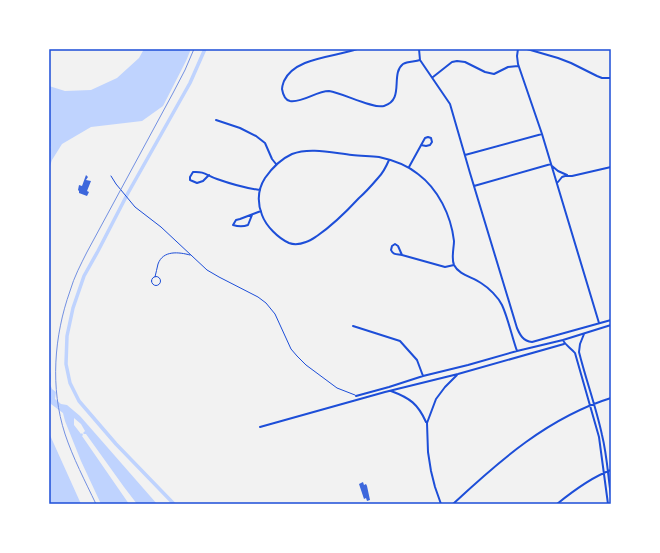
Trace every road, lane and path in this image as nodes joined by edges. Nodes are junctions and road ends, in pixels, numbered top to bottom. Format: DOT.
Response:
graph roads {
  1 [pos="358,49"];
  2 [pos="419,49"];
  3 [pos="518,49"];
  4 [pos="527,49"];
  5 [pos="420,60"];
  6 [pos="518,66"];
  7 [pos="433,78"];
  8 [pos="611,78"];
  9 [pos="216,120"];
  10 [pos="542,134"];
  11 [pos="421,145"];
  12 [pos="465,156"];
  13 [pos="389,160"];
  14 [pos="276,164"];
  15 [pos="552,165"];
  16 [pos="409,167"];
  17 [pos="611,167"];
  18 [pos="111,176"];
  19 [pos="209,176"];
  20 [pos="568,176"];
  21 [pos="557,183"];
  22 [pos="474,186"];
  23 [pos="260,190"];
  24 [pos="261,211"];
  25 [pos="252,215"];
  26 [pos="191,255"];
  27 [pos="402,255"];
  28 [pos="454,265"];
  29 [pos="155,277"];
  30 [pos="611,320"];
  31 [pos="599,324"];
  32 [pos="611,325"];
  33 [pos="353,326"];
  34 [pos="584,333"];
  35 [pos="563,340"];
  36 [pos="564,344"];
  37 [pos="517,351"];
  38 [pos="468,365"];
  39 [pos="470,370"];
  40 [pos="458,374"];
  41 [pos="423,376"];
  42 [pos="390,391"];
  43 [pos="356,396"];
  44 [pos="611,398"];
  45 [pos="595,403"];
  46 [pos="590,405"];
  47 [pos="427,423"];
  48 [pos="260,427"];
  49 [pos="611,470"];
  50 [pos="608,471"];
  51 [pos="603,473"];
  52 [pos="611,496"];
  53 [pos="441,504"];
  54 [pos="453,504"];
  55 [pos="557,504"];
  56 [pos="608,504"];
  1 -- 5 [label="street"];
  2 -- 5 [label="street"];
  3 -- 6 [label="street"];
  4 -- 8 [label="street"];
  5 -- 7 [label="street"];
  6 -- 7 [label="street"];
  6 -- 10 [label="street"];
  7 -- 12 [label="street"];
  9 -- 14 [label="street"];
  10 -- 12 [label="street"];
  10 -- 15 [label="street"];
  11 -- 11 [label="street"];
  11 -- 16 [label="street"];
  12 -- 22 [label="street"];
  13 -- 14 [label="street"];
  13 -- 16 [label="street"];
  13 -- 24 [label="street"];
  14 -- 23 [label="street"];
  15 -- 20 [label="street"];
  15 -- 21 [label="street"];
  15 -- 22 [label="street"];
  16 -- 28 [label="street"];
  17 -- 20 [label="street"];
  18 -- 26 [label="lane"];
  19 -- 19 [label="street"];
  19 -- 23 [label="street"];
  20 -- 21 [label="street"];
  21 -- 31 [label="street"];
  22 -- 31 [label="street"];
  23 -- 24 [label="street"];
  24 -- 25 [label="street"];
  25 -- 25 [label="street"];
  26 -- 29 [label="lane"];
  26 -- 43 [label="lane"];
  27 -- 27 [label="street"];
  27 -- 28 [label="street"];
  28 -- 37 [label="street"];
  29 -- 29 [label="lane"];
  30 -- 31 [label="street"];
  32 -- 34 [label="street"];
  33 -- 41 [label="street"];
  34 -- 35 [label="street"];
  34 -- 45 [label="street"];
  35 -- 36 [label="street"];
  35 -- 37 [label="street"];
  36 -- 39 [label="street"];
  36 -- 46 [label="street"];
  37 -- 38 [label="street"];
  38 -- 39 [label="street"];
  38 -- 41 [label="street"];
  39 -- 40 [label="street"];
  40 -- 42 [label="street"];
  40 -- 47 [label="street"];
  41 -- 43 [label="street"];
  42 -- 47 [label="street"];
  42 -- 48 [label="street"];
  44 -- 45 [label="street"];
  45 -- 46 [label="street"];
  45 -- 50 [label="street"];
  46 -- 51 [label="street"];
  46 -- 54 [label="street"];
  47 -- 53 [label="street"];
  49 -- 50 [label="street"];
  50 -- 51 [label="street"];
  50 -- 52 [label="street"];
  51 -- 55 [label="street"];
  51 -- 56 [label="street"];
}
